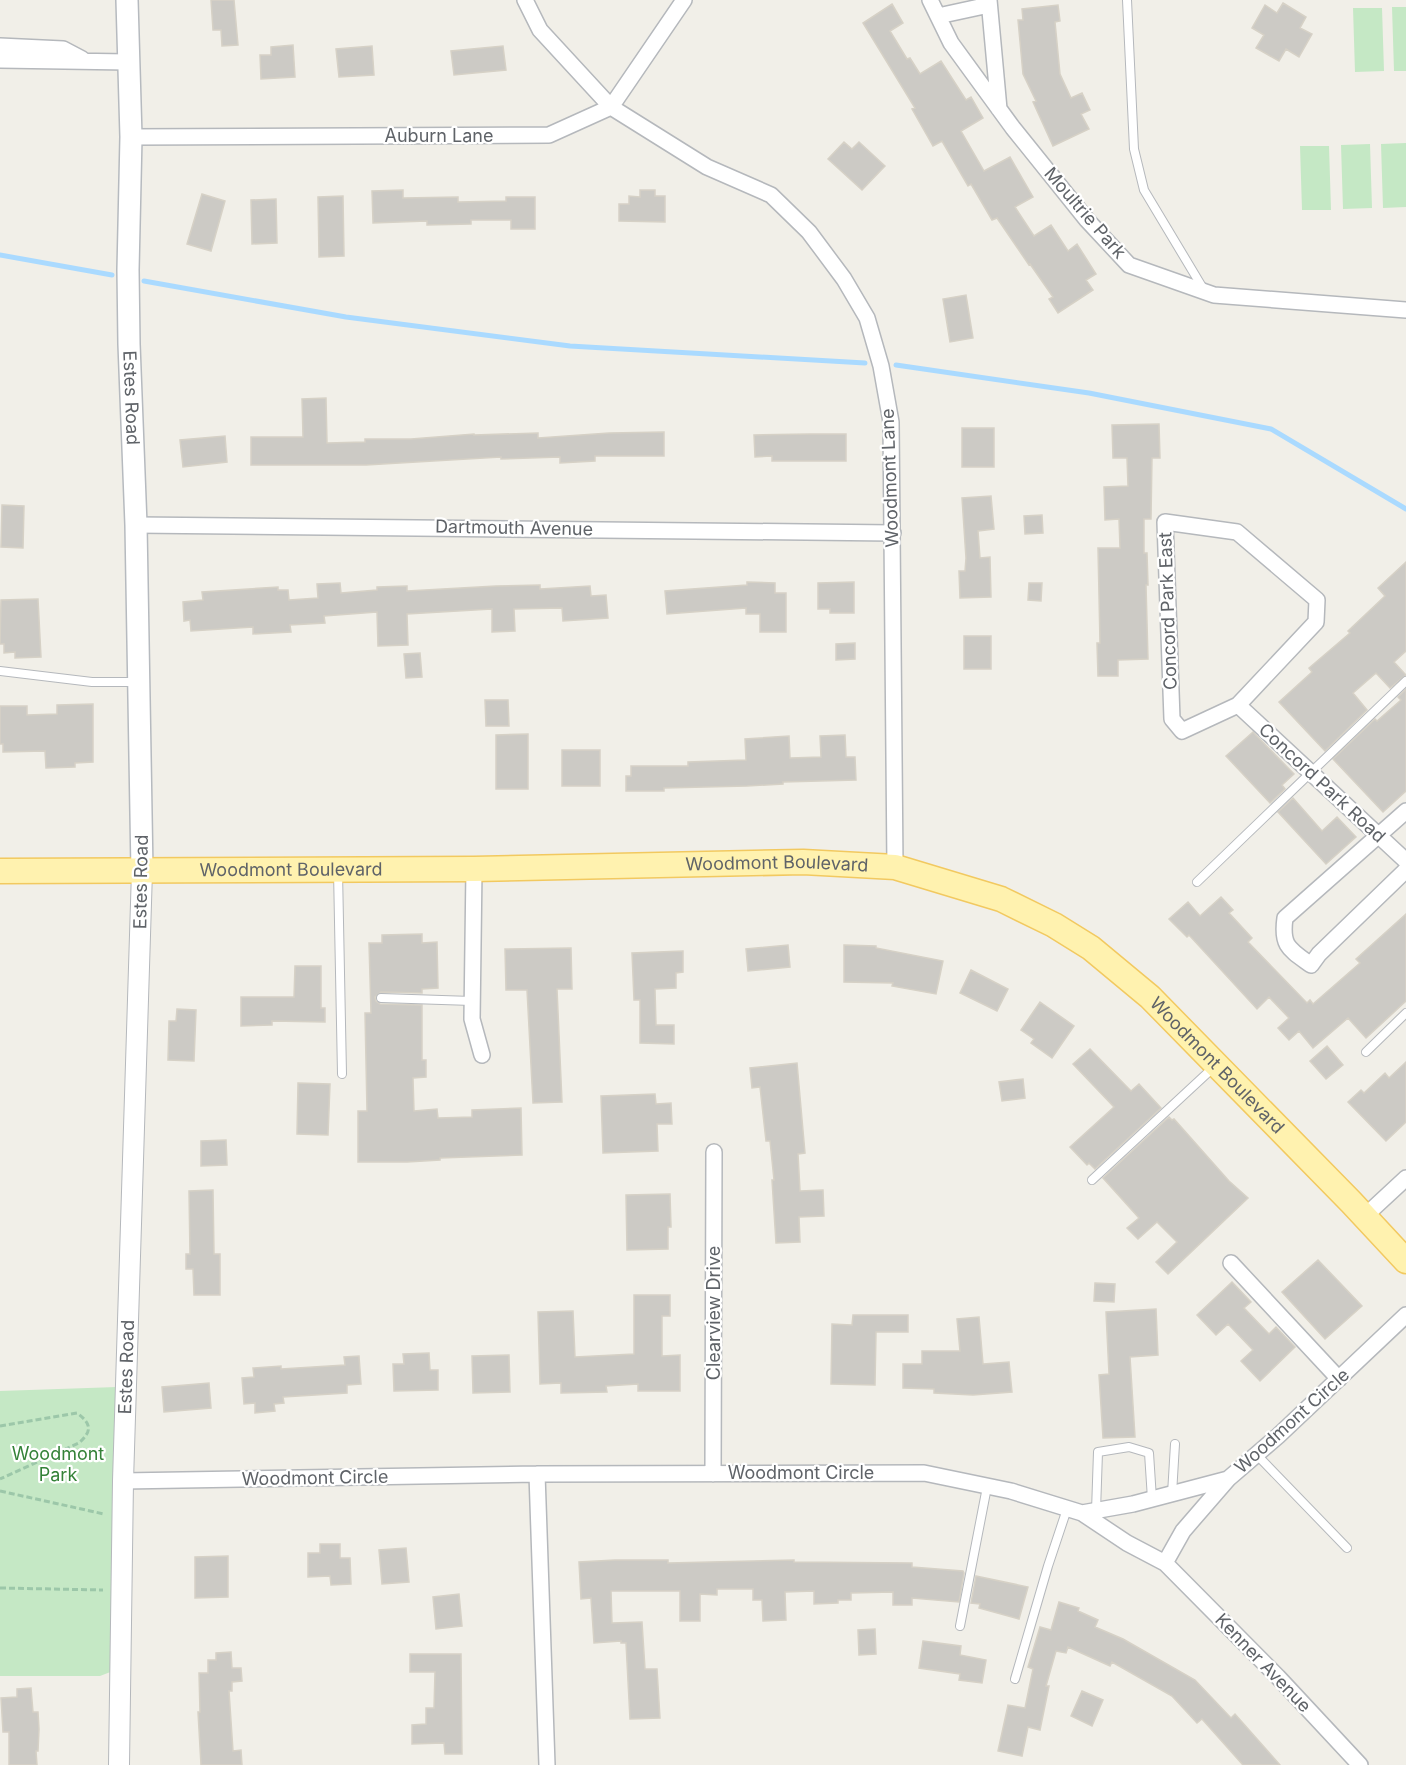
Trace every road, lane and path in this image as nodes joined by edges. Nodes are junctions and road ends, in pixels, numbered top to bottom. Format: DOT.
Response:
graph roads {
  1 [pos="127,0"];
  2 [pos="525,0"];
  3 [pos="684,0"];
  4 [pos="930,0"];
  5 [pos="1127,0"];
  6 [pos="989,2"];
  7 [pos="938,16"];
  8 [pos="0,46"];
  9 [pos="0,60"];
  10 [pos="85,61"];
  11 [pos="128,62"];
  12 [pos="611,107"];
  13 [pos="999,109"];
  14 [pos="131,137"];
  15 [pos="1205,292"];
  16 [pos="1406,310"];
  17 [pos="136,525"];
  18 [pos="893,533"];
  19 [pos="0,671"];
  20 [pos="1406,681"];
  21 [pos="139,682"];
  22 [pos="1238,705"];
  23 [pos="1311,772"];
  24 [pos="1406,811"];
  25 [pos="1379,836"];
  26 [pos="1406,861"];
  27 [pos="895,867"];
  28 [pos="474,869"];
  29 [pos="338,870"];
  30 [pos="1406,870"];
  31 [pos="142,871"];
  32 [pos="0,872"];
  33 [pos="1197,882"];
  34 [pos="381,998"];
  35 [pos="472,1001"];
  36 [pos="1406,1013"];
  37 [pos="1366,1052"];
  38 [pos="482,1055"];
  39 [pos="1216,1065"];
  40 [pos="342,1074"];
  41 [pos="714,1152"];
  42 [pos="1406,1178"];
  43 [pos="1092,1180"];
  44 [pos="1365,1216"];
  45 [pos="1406,1261"];
  46 [pos="1231,1263"];
  47 [pos="1406,1315"];
  48 [pos="1339,1379"];
  49 [pos="0,1426"];
  50 [pos="1174,1444"];
  51 [pos="1257,1455"];
  52 [pos="537,1474"];
  53 [pos="713,1474"];
  54 [pos="0,1479"];
  55 [pos="1228,1479"];
  56 [pos="123,1481"];
  57 [pos="987,1487"];
  58 [pos="0,1491"];
  59 [pos="1172,1494"];
  60 [pos="1152,1499"];
  61 [pos="1081,1511"];
  62 [pos="106,1514"];
  63 [pos="1347,1548"];
  64 [pos="1165,1563"];
  65 [pos="0,1588"];
  66 [pos="122,1590"];
  67 [pos="960,1626"];
  68 [pos="1016,1679"];
  69 [pos="119,1765"];
  70 [pos="547,1765"];
  71 [pos="1360,1765"];
  1 -- 11 [label="main road, Estes Road"];
  2 -- 12 [label="street, Woodmont Lane"];
  3 -- 12 [label="street"];
  4 -- 7 [label="street, Moultrie Park"];
  5 -- 15 [label="lane"];
  6 -- 7 [label="street"];
  6 -- 13 [label="street"];
  7 -- 13 [label="street, Moultrie Park"];
  8 -- 10 [label="street"];
  9 -- 10 [label="street"];
  10 -- 11 [label="street"];
  11 -- 14 [label="main road, Estes Road"];
  12 -- 14 [label="street, Auburn Lane"];
  12 -- 18 [label="street, Woodmont Lane"];
  13 -- 15 [label="street, Moultrie Park"];
  14 -- 17 [label="main road, Estes Road"];
  15 -- 16 [label="street, Moultrie Park"];
  17 -- 18 [label="street, Dartmouth Avenue"];
  17 -- 21 [label="main road, Estes Road"];
  18 -- 27 [label="street, Woodmont Lane"];
  19 -- 21 [label="lane"];
  20 -- 23 [label="lane"];
  21 -- 31 [label="main road, Estes Road"];
  22 -- 22 [label="street, Concord Park East"];
  22 -- 23 [label="street, Concord Park Road"];
  23 -- 25 [label="street, Concord Park Road"];
  23 -- 33 [label="lane"];
  24 -- 25 [label="street"];
  25 -- 26 [label="street, Concord Park Road"];
  25 -- 30 [label="street"];
  27 -- 28 [label="main road, Woodmont Boulevard"];
  27 -- 39 [label="main road, Woodmont Boulevard"];
  28 -- 29 [label="main road, Woodmont Boulevard"];
  28 -- 35 [label="street"];
  29 -- 31 [label="main road, Woodmont Boulevard"];
  29 -- 40 [label="lane"];
  31 -- 32 [label="main road, Woodmont Boulevard"];
  31 -- 56 [label="street, Estes Road"];
  34 -- 35 [label="lane"];
  35 -- 38 [label="street"];
  36 -- 37 [label="lane"];
  39 -- 43 [label="lane"];
  39 -- 44 [label="main road, Woodmont Boulevard"];
  41 -- 53 [label="street, Clearview Drive"];
  42 -- 44 [label="street"];
  44 -- 45 [label="main road, Woodmont Boulevard"];
  46 -- 48 [label="street"];
  47 -- 48 [label="street, Woodmont Circle"];
  48 -- 51 [label="street, Woodmont Circle"];
  49 -- 54 [label="path"];
  50 -- 59 [label="lane"];
  51 -- 55 [label="street, Woodmont Circle"];
  51 -- 63 [label="lane"];
  52 -- 53 [label="street, Woodmont Circle"];
  52 -- 56 [label="street, Woodmont Circle"];
  52 -- 70 [label="street"];
  53 -- 57 [label="street, Woodmont Circle"];
  55 -- 59 [label="street, Woodmont Circle"];
  55 -- 64 [label="street"];
  56 -- 66 [label="street, Estes Road"];
  57 -- 61 [label="street, Woodmont Circle"];
  57 -- 67 [label="lane"];
  58 -- 62 [label="path"];
  59 -- 60 [label="street, Woodmont Circle"];
  60 -- 61 [label="street, Woodmont Circle"];
  60 -- 61 [label="lane"];
  61 -- 64 [label="street, Kenner Avenue"];
  61 -- 68 [label="lane"];
  64 -- 71 [label="street, Kenner Avenue"];
  65 -- 66 [label="path"];
  66 -- 69 [label="street, Estes Road"];
}
